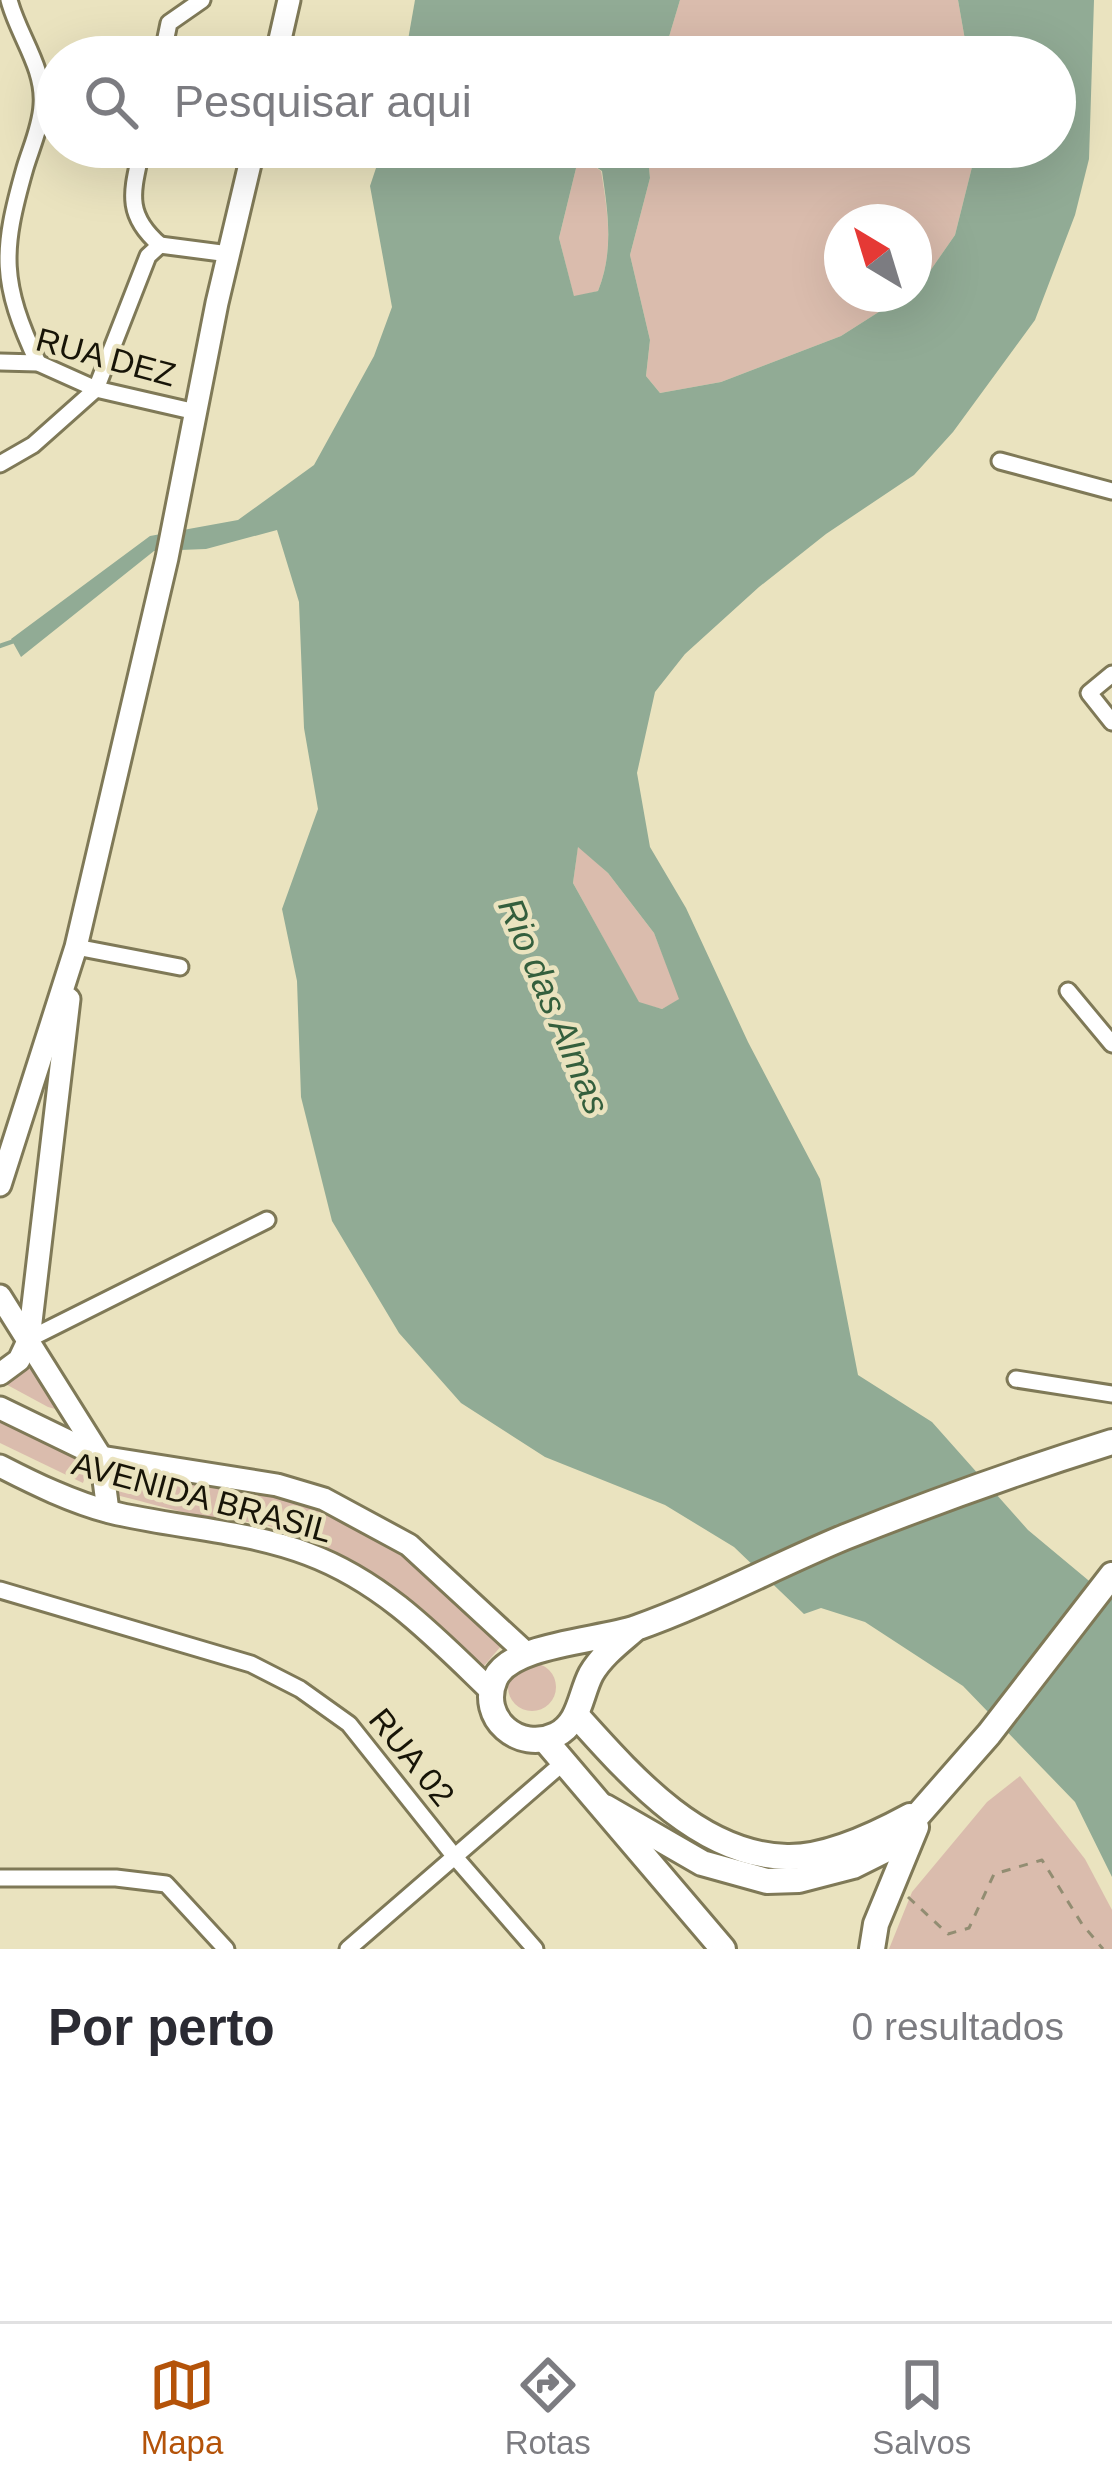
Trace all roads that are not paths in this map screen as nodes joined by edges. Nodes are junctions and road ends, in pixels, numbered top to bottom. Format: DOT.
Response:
graph roads {
  1 [pos="10,0"];
  2 [pos="202,0"];
  3 [pos="289,0"];
  4 [pos="166,36"];
  5 [pos="281,36"];
  6 [pos="36,69"];
  7 [pos="36,128"];
  8 [pos="138,168"];
  9 [pos="249,168"];
  10 [pos="3,229"];
  11 [pos="154,251"];
  12 [pos="229,254"];
  13 [pos="0,362"];
  14 [pos="38,363"];
  15 [pos="95,389"];
  16 [pos="196,412"];
  17 [pos="1000,461"];
  18 [pos="0,464"];
  19 [pos="1112,491"];
  20 [pos="1112,674"];
  21 [pos="1112,722"];
  22 [pos="76,947"];
  23 [pos="180,967"];
  24 [pos="1068,991"];
  25 [pos="1112,1044"];
  26 [pos="0,1185"];
  27 [pos="266,1220"];
  28 [pos="0,1296"];
  29 [pos="29,1339"];
  30 [pos="0,1374"];
  31 [pos="1016,1379"];
  32 [pos="1112,1394"];
  33 [pos="0,1408"];
  34 [pos="1112,1442"];
  35 [pos="101,1457"];
  36 [pos="0,1466"];
  37 [pos="108,1511"];
  38 [pos="1112,1575"];
  39 [pos="0,1590"];
  40 [pos="640,1626"];
  41 [pos="533,1652"];
  42 [pos="491,1691"];
  43 [pos="578,1709"];
  44 [pos="545,1740"];
  45 [pos="564,1762"];
  46 [pos="604,1807"];
  47 [pos="922,1810"];
  48 [pos="454,1857"];
  49 [pos="0,1878"];
  50 [pos="226,1949"];
  51 [pos="348,1949"];
  52 [pos="535,1949"];
  53 [pos="723,1949"];
  54 [pos="872,1949"];
  1 -- 6 [label="street"];
  2 -- 4 [label="street"];
  3 -- 5 [label="street"];
  7 -- 10 [label="street"];
  8 -- 11 [label="street"];
  9 -- 12 [label="street"];
  10 -- 14 [label="street"];
  11 -- 12 [label="street"];
  11 -- 15 [label="street"];
  12 -- 16 [label="street"];
  13 -- 14 [label="street, RUA DEZ"];
  14 -- 15 [label="street, RUA DEZ"];
  15 -- 16 [label="street, RUA DEZ"];
  15 -- 18 [label="street"];
  16 -- 22 [label="street"];
  17 -- 19 [label="street"];
  20 -- 21 [label="street"];
  22 -- 23 [label="street"];
  22 -- 26 [label="street"];
  22 -- 29 [label="street"];
  24 -- 25 [label="street"];
  27 -- 29 [label="street"];
  28 -- 29 [label="street"];
  29 -- 30 [label="street"];
  29 -- 35 [label="street"];
  31 -- 32 [label="street"];
  33 -- 35 [label="street, AVENIDA BRASIL"];
  34 -- 40 [label="main road"];
  35 -- 37 [label="street"];
  35 -- 41 [label="street, AVENIDA BRASIL"];
  36 -- 37 [label="street, AVENIDA BRASIL"];
  37 -- 42 [label="street, AVENIDA BRASIL"];
  38 -- 47 [label="main road"];
  39 -- 48 [label="street, RUA 02"];
  40 -- 41 [label="main road"];
  40 -- 43 [label="main road"];
  41 -- 42 [label="main road"];
  41 -- 43 [label="main road"];
  42 -- 44 [label="main road"];
  43 -- 44 [label="main road"];
  43 -- 47 [label="main road"];
  44 -- 45 [label="main road"];
  45 -- 46 [label="main road"];
  45 -- 48 [label="street"];
  46 -- 47 [label="main road"];
  46 -- 53 [label="main road"];
  47 -- 54 [label="main road"];
  48 -- 51 [label="street"];
  48 -- 52 [label="street, RUA 02"];
  49 -- 50 [label="street"];
}
